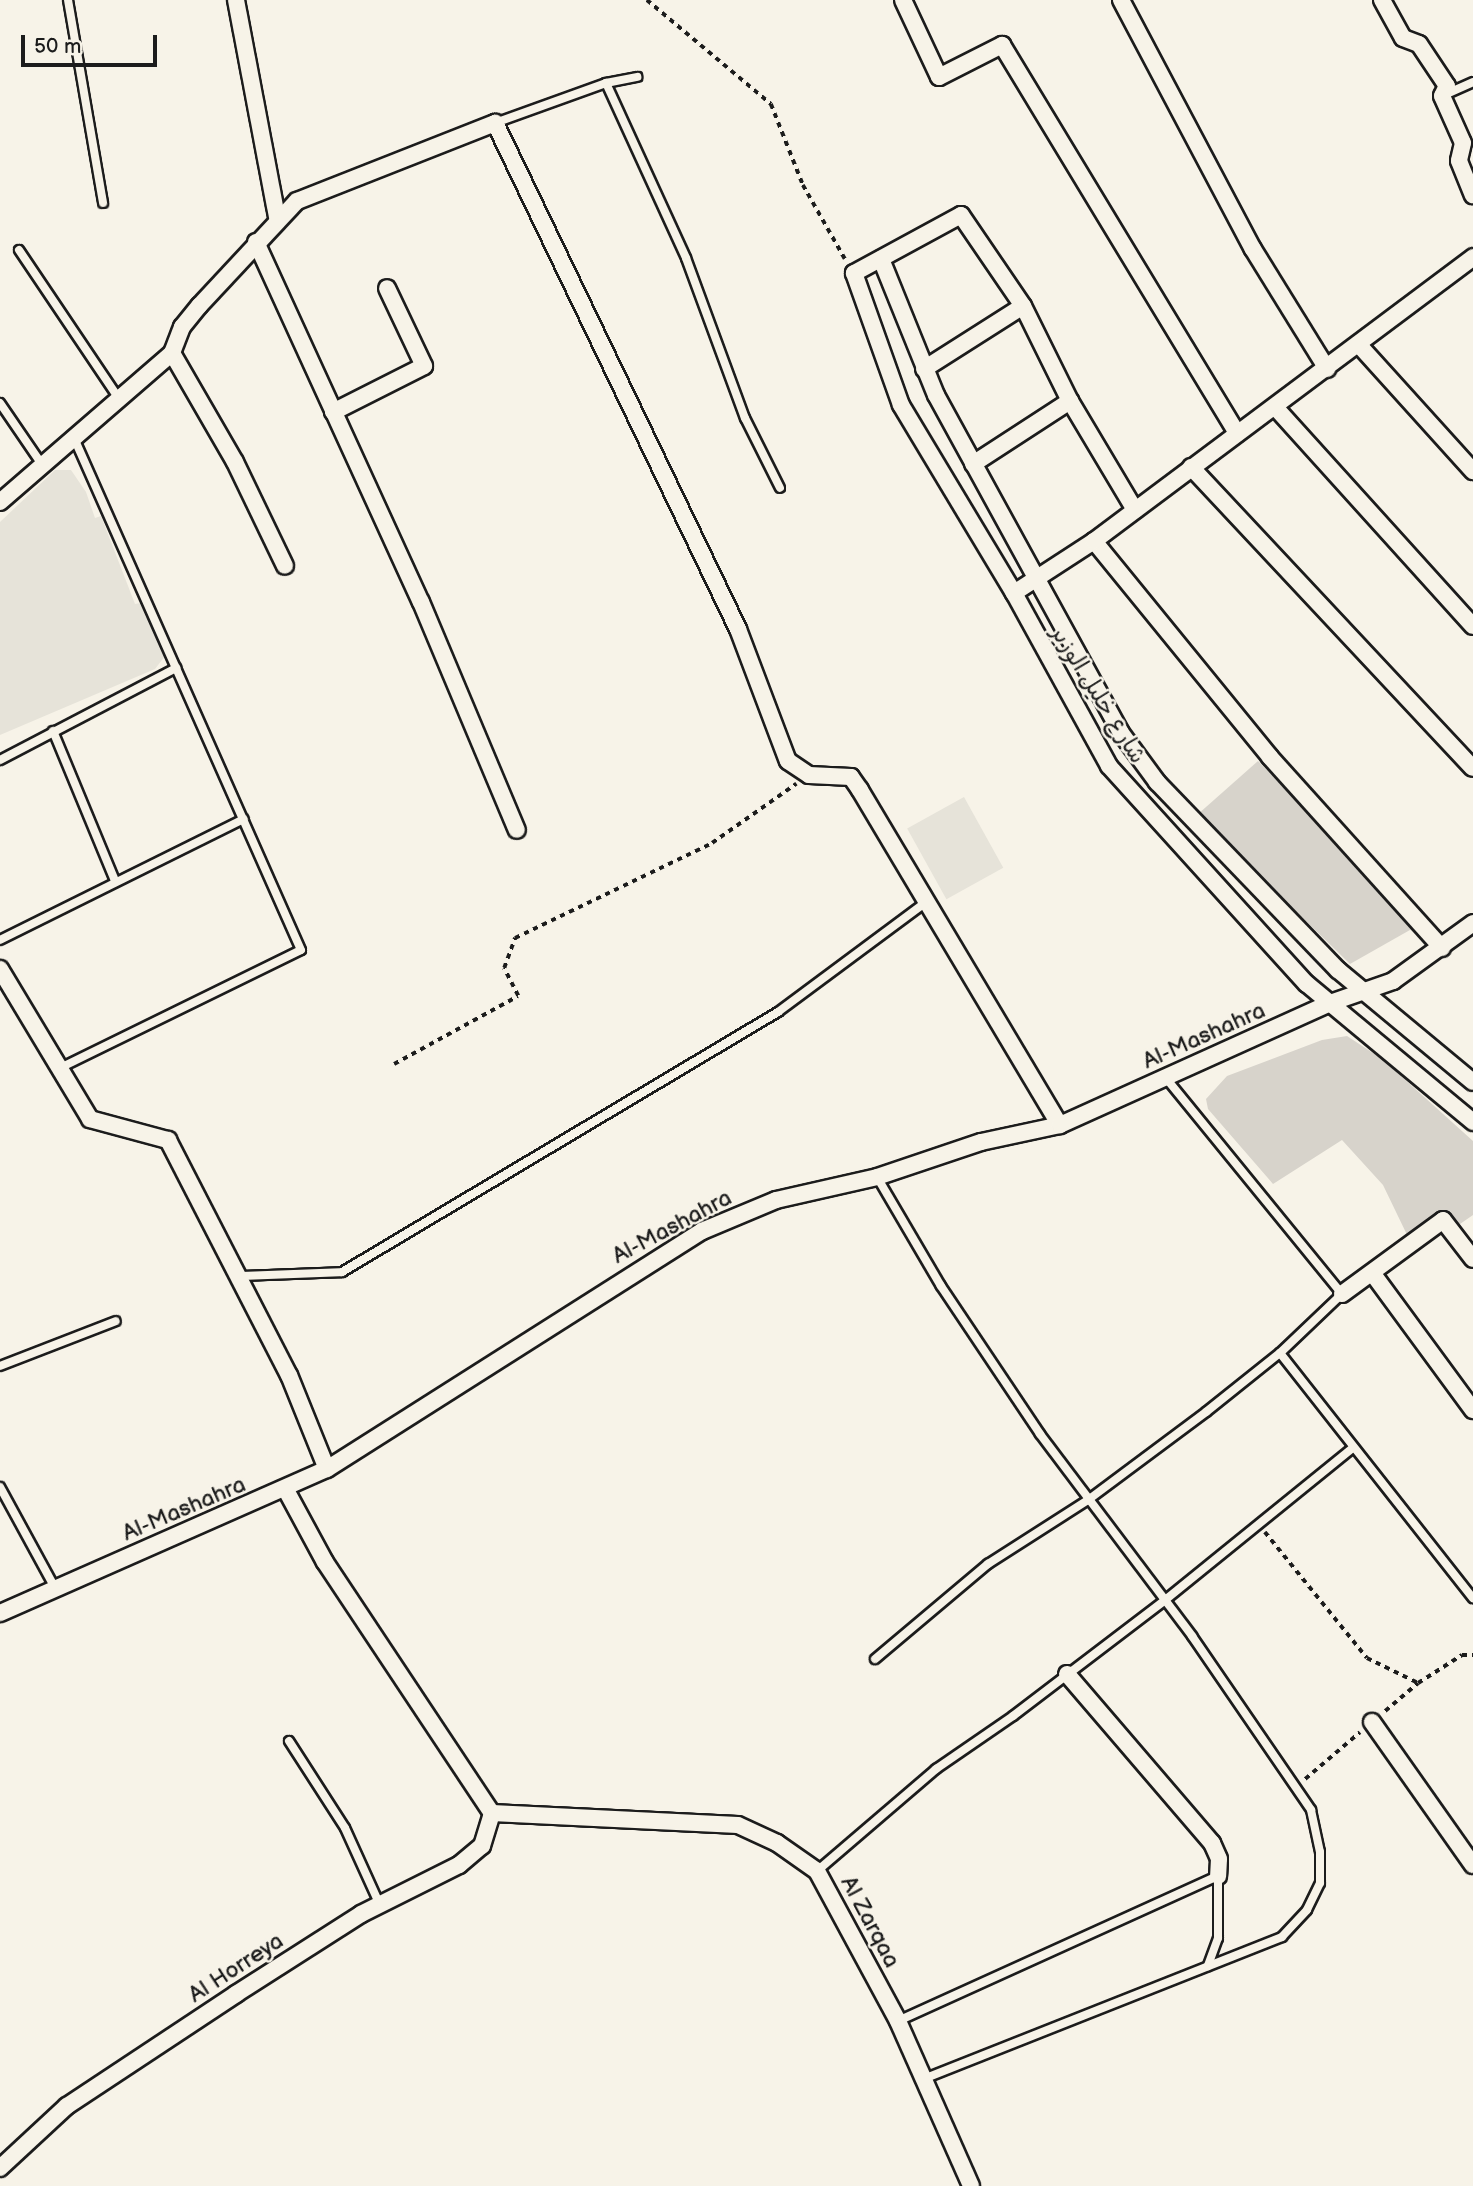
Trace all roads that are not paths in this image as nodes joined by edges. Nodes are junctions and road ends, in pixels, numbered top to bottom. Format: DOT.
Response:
graph roads {
  1 [pos="68,0"];
  2 [pos="236,0"];
  3 [pos="903,0"];
  4 [pos="1121,0"];
  5 [pos="1382,0"];
  6 [pos="637,77"];
  7 [pos="1473,82"];
  8 [pos="606,83"];
  9 [pos="1442,96"];
  10 [pos="495,123"];
  11 [pos="1473,195"];
  12 [pos="103,203"];
  13 [pos="277,218"];
  14 [pos="256,242"];
  15 [pos="19,250"];
  16 [pos="1473,257"];
  17 [pos="881,259"];
  18 [pos="387,288"];
  19 [pos="1023,306"];
  20 [pos="1359,345"];
  21 [pos="172,353"];
  22 [pos="924,369"];
  23 [pos="1327,369"];
  24 [pos="119,400"];
  25 [pos="1070,401"];
  26 [pos="0,403"];
  27 [pos="1275,407"];
  28 [pos="333,412"];
  29 [pos="1237,433"];
  30 [pos="74,438"];
  31 [pos="41,463"];
  32 [pos="973,464"];
  33 [pos="1191,467"];
  34 [pos="1473,471"];
  35 [pos="780,488"];
  36 [pos="1,498"];
  37 [pos="1135,510"];
  38 [pos="1094,541"];
  39 [pos="285,566"];
  40 [pos="1039,579"];
  41 [pos="1014,593"];
  42 [pos="1473,626"];
  43 [pos="176,668"];
  44 [pos="53,731"];
  45 [pos="0,760"];
  46 [pos="1473,768"];
  47 [pos="244,819"];
  48 [pos="517,830"];
  49 [pos="115,881"];
  50 [pos="925,903"];
  51 [pos="1473,923"];
  52 [pos="0,940"];
  53 [pos="1442,948"];
  54 [pos="0,969"];
  55 [pos="1368,993"];
  56 [pos="1330,1003"];
  57 [pos="59,1068"];
  58 [pos="1166,1078"];
  59 [pos="1473,1082"];
  60 [pos="1473,1122"];
  61 [pos="1060,1125"];
  62 [pos="877,1177"];
  63 [pos="1473,1259"];
  64 [pos="1373,1274"];
  65 [pos="236,1276"];
  66 [pos="1342,1294"];
  67 [pos="116,1321"];
  68 [pos="1280,1353"];
  69 [pos="0,1366"];
  70 [pos="1473,1410"];
  71 [pos="1353,1448"];
  72 [pos="327,1469"];
  73 [pos="0,1488"];
  74 [pos="286,1490"];
  75 [pos="1088,1500"];
  76 [pos="55,1588"];
  77 [pos="1473,1598"];
  78 [pos="1165,1600"];
  79 [pos="0,1613"];
  80 [pos="875,1659"];
  81 [pos="1067,1674"];
  82 [pos="1372,1722"];
  83 [pos="289,1741"];
  84 [pos="492,1813"];
  85 [pos="1473,1865"];
  86 [pos="817,1871"];
  87 [pos="1218,1876"];
  88 [pos="380,1905"];
  89 [pos="1208,1966"];
  90 [pos="898,2021"];
  91 [pos="925,2079"];
  92 [pos="0,2168"];
  93 [pos="971,2186"];
  1 -- 12 [label="lane"];
  2 -- 13 [label="street"];
  3 -- 29 [label="street"];
  4 -- 23 [label="street"];
  5 -- 9 [label="street"];
  6 -- 8 [label="lane"];
  7 -- 9 [label="lane"];
  8 -- 10 [label="lane"];
  8 -- 35 [label="lane"];
  9 -- 11 [label="street"];
  10 -- 13 [label="street"];
  10 -- 50 [label="street"];
  13 -- 14 [label="street"];
  14 -- 21 [label="street"];
  14 -- 28 [label="street"];
  15 -- 24 [label="lane"];
  16 -- 20 [label="street"];
  17 -- 19 [label="street"];
  17 -- 22 [label="street, شارع خليل الوزير"];
  17 -- 41 [label="street, شارع خليل الوزير"];
  18 -- 28 [label="street"];
  19 -- 22 [label="street"];
  19 -- 25 [label="street"];
  20 -- 23 [label="street"];
  20 -- 34 [label="street"];
  21 -- 24 [label="street"];
  21 -- 39 [label="street"];
  22 -- 32 [label="street, شارع خليل الوزير"];
  23 -- 27 [label="street"];
  24 -- 30 [label="street"];
  25 -- 32 [label="street"];
  25 -- 37 [label="street"];
  26 -- 31 [label="lane"];
  27 -- 29 [label="street"];
  27 -- 42 [label="street"];
  28 -- 48 [label="street"];
  29 -- 33 [label="street"];
  30 -- 31 [label="street"];
  30 -- 43 [label="lane"];
  31 -- 36 [label="street"];
  32 -- 40 [label="street, شارع خليل الوزير"];
  33 -- 37 [label="street"];
  33 -- 46 [label="street"];
  37 -- 38 [label="street"];
  38 -- 40 [label="street"];
  38 -- 53 [label="street"];
  40 -- 41 [label="street"];
  40 -- 55 [label="street, شارع خليل الوزير"];
  41 -- 56 [label="street, شارع خليل الوزير"];
  43 -- 44 [label="lane"];
  43 -- 47 [label="lane"];
  44 -- 45 [label="lane"];
  44 -- 49 [label="lane"];
  47 -- 49 [label="lane"];
  47 -- 57 [label="lane"];
  49 -- 52 [label="lane"];
  50 -- 61 [label="street"];
  50 -- 65 [label="lane"];
  51 -- 53 [label="street, Al-Mashahra"];
  53 -- 55 [label="street, Al-Mashahra"];
  54 -- 57 [label="street"];
  55 -- 56 [label="street, Al-Mashahra"];
  55 -- 59 [label="street, شارع خليل الوزير"];
  56 -- 58 [label="street, Al-Mashahra"];
  56 -- 60 [label="street, شارع خليل الوزير"];
  57 -- 65 [label="street"];
  58 -- 61 [label="street, Al-Mashahra"];
  58 -- 66 [label="lane"];
  61 -- 62 [label="street, Al-Mashahra"];
  62 -- 72 [label="street, Al-Mashahra"];
  62 -- 75 [label="lane"];
  63 -- 64 [label="street"];
  64 -- 66 [label="street"];
  64 -- 70 [label="street"];
  65 -- 72 [label="street"];
  66 -- 68 [label="lane"];
  67 -- 69 [label="lane"];
  68 -- 71 [label="lane"];
  68 -- 75 [label="lane"];
  71 -- 77 [label="lane"];
  71 -- 78 [label="lane"];
  72 -- 74 [label="street, Al-Mashahra"];
  73 -- 76 [label="lane"];
  74 -- 76 [label="street, Al-Mashahra"];
  74 -- 84 [label="street"];
  75 -- 78 [label="lane"];
  75 -- 80 [label="lane"];
  76 -- 79 [label="street, Al-Mashahra"];
  78 -- 81 [label="lane"];
  78 -- 89 [label="lane"];
  81 -- 86 [label="lane"];
  81 -- 87 [label="street"];
  82 -- 85 [label="street"];
  83 -- 88 [label="lane"];
  84 -- 86 [label="street, Al Zarqaa"];
  84 -- 88 [label="street, Al Horreya"];
  86 -- 90 [label="street, Al Zarqaa"];
  87 -- 89 [label="lane"];
  87 -- 90 [label="lane"];
  88 -- 92 [label="street, Al Horreya"];
  89 -- 91 [label="lane"];
  90 -- 91 [label="street, Al Zarqaa"];
  91 -- 93 [label="street, Al Zarqaa"];
}
